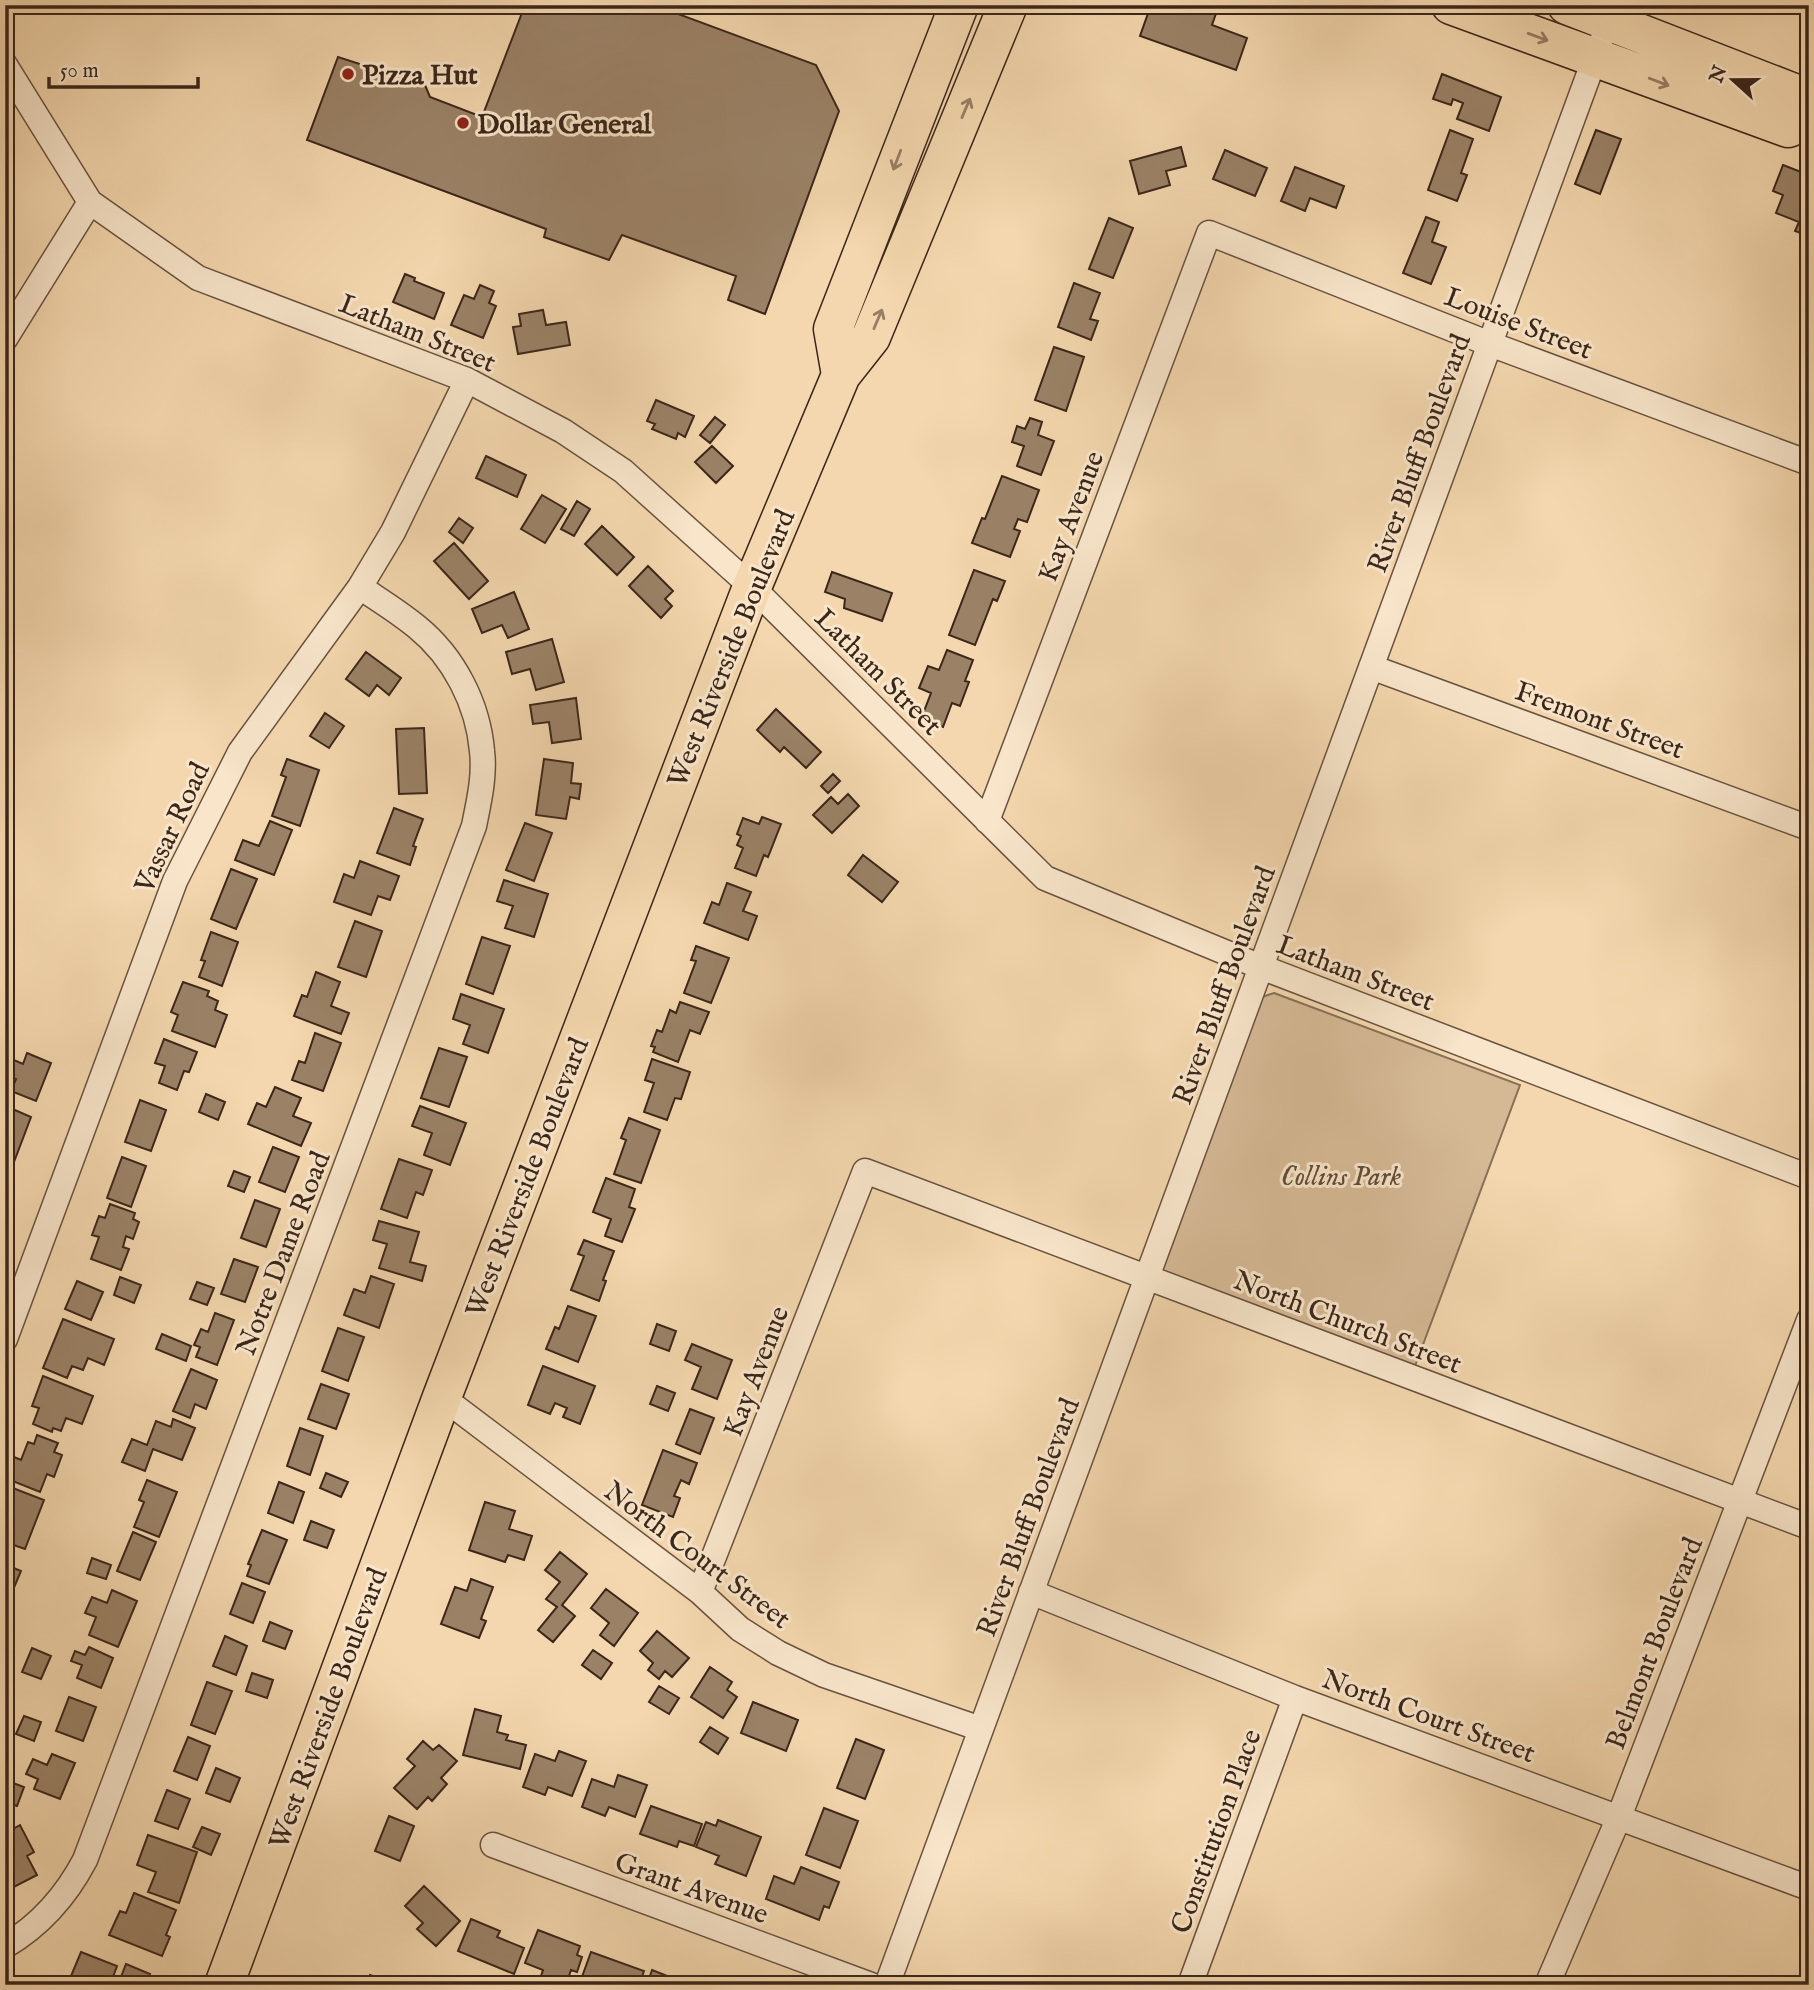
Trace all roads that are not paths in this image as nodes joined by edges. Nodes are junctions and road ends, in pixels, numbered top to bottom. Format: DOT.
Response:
graph roads {
  1 [pos="959,5"];
  2 [pos="1008,5"];
  3 [pos="1451,5"];
  4 [pos="1567,5"];
  5 [pos="1611,13"];
  6 [pos="1595,58"];
  7 [pos="5,65"];
  8 [pos="1809,110"];
  9 [pos="1809,120"];
  10 [pos="90,202"];
  11 [pos="1209,233"];
  12 [pos="5,339"];
  13 [pos="1490,344"];
  14 [pos="841,375"];
  15 [pos="467,380"];
  16 [pos="1809,463"];
  17 [pos="360,587"];
  18 [pos="752,587"];
  19 [pos="1371,667"];
  20 [pos="987,821"];
  21 [pos="1809,828"];
  22 [pos="1261,967"];
  23 [pos="865,1171"];
  24 [pos="1809,1177"];
  25 [pos="1147,1276"];
  26 [pos="1809,1320"];
  27 [pos="5,1339"];
  28 [pos="442,1397"];
  29 [pos="1738,1501"];
  30 [pos="1809,1527"];
  31 [pos="700,1592"];
  32 [pos="1031,1592"];
  33 [pos="1295,1698"];
  34 [pos="981,1729"];
  35 [pos="1619,1817"];
  36 [pos="493,1844"];
  37 [pos="1809,1888"];
  38 [pos="5,1946"];
  39 [pos="224,1985"];
  40 [pos="871,1985"];
  41 [pos="887,1985"];
  42 [pos="1190,1985"];
  43 [pos="1547,1985"];
  1 -- 14 [label="main road, one-way"];
  14 -- 2 [label="main road, West Riverside Boulevard, one-way"];
  3 -- 6 [label="main road, one-way"];
  4 -- 5 [label="main road"];
  5 -- 6 [label="street, River Bluff Boulevard"];
  5 -- 8 [label="main road"];
  6 -- 9 [label="main road, one-way"];
  6 -- 13 [label="street, River Bluff Boulevard"];
  7 -- 10 [label="street, Latham Street"];
  10 -- 12 [label="street"];
  10 -- 15 [label="street, Latham Street"];
  11 -- 13 [label="street, Louise Street"];
  11 -- 20 [label="street, Kay Avenue"];
  13 -- 16 [label="street, Louise Street"];
  13 -- 19 [label="street, River Bluff Boulevard"];
  14 -- 18 [label="main road, West Riverside Boulevard"];
  15 -- 17 [label="street, Vassar Road"];
  15 -- 18 [label="street, Latham Street"];
  17 -- 27 [label="street, Vassar Road"];
  17 -- 38 [label="street, Notre Dame Road"];
  18 -- 20 [label="street, Latham Street"];
  18 -- 28 [label="main road, West Riverside Boulevard"];
  19 -- 21 [label="street, Fremont Street"];
  19 -- 22 [label="street, River Bluff Boulevard"];
  20 -- 22 [label="street, Latham Street"];
  22 -- 24 [label="street, Latham Street"];
  22 -- 25 [label="street, River Bluff Boulevard"];
  23 -- 25 [label="street, North Church Street"];
  23 -- 31 [label="street, Kay Avenue"];
  25 -- 29 [label="street, North Church Street"];
  25 -- 32 [label="street, River Bluff Boulevard"];
  26 -- 29 [label="street, Belmont Boulevard"];
  28 -- 31 [label="street, North Court Street"];
  28 -- 39 [label="main road, West Riverside Boulevard"];
  29 -- 30 [label="street, North Church Street"];
  29 -- 35 [label="street, Belmont Boulevard"];
  31 -- 34 [label="street, North Court Street"];
  32 -- 33 [label="street, North Court Street"];
  32 -- 34 [label="street, River Bluff Boulevard"];
  33 -- 35 [label="street, North Court Street"];
  33 -- 42 [label="street, Constitution Place"];
  34 -- 41 [label="street, River Bluff Boulevard"];
  35 -- 37 [label="street, North Court Street"];
  35 -- 43 [label="street, Belmont Boulevard"];
  36 -- 40 [label="street, Grant Avenue"];
}
